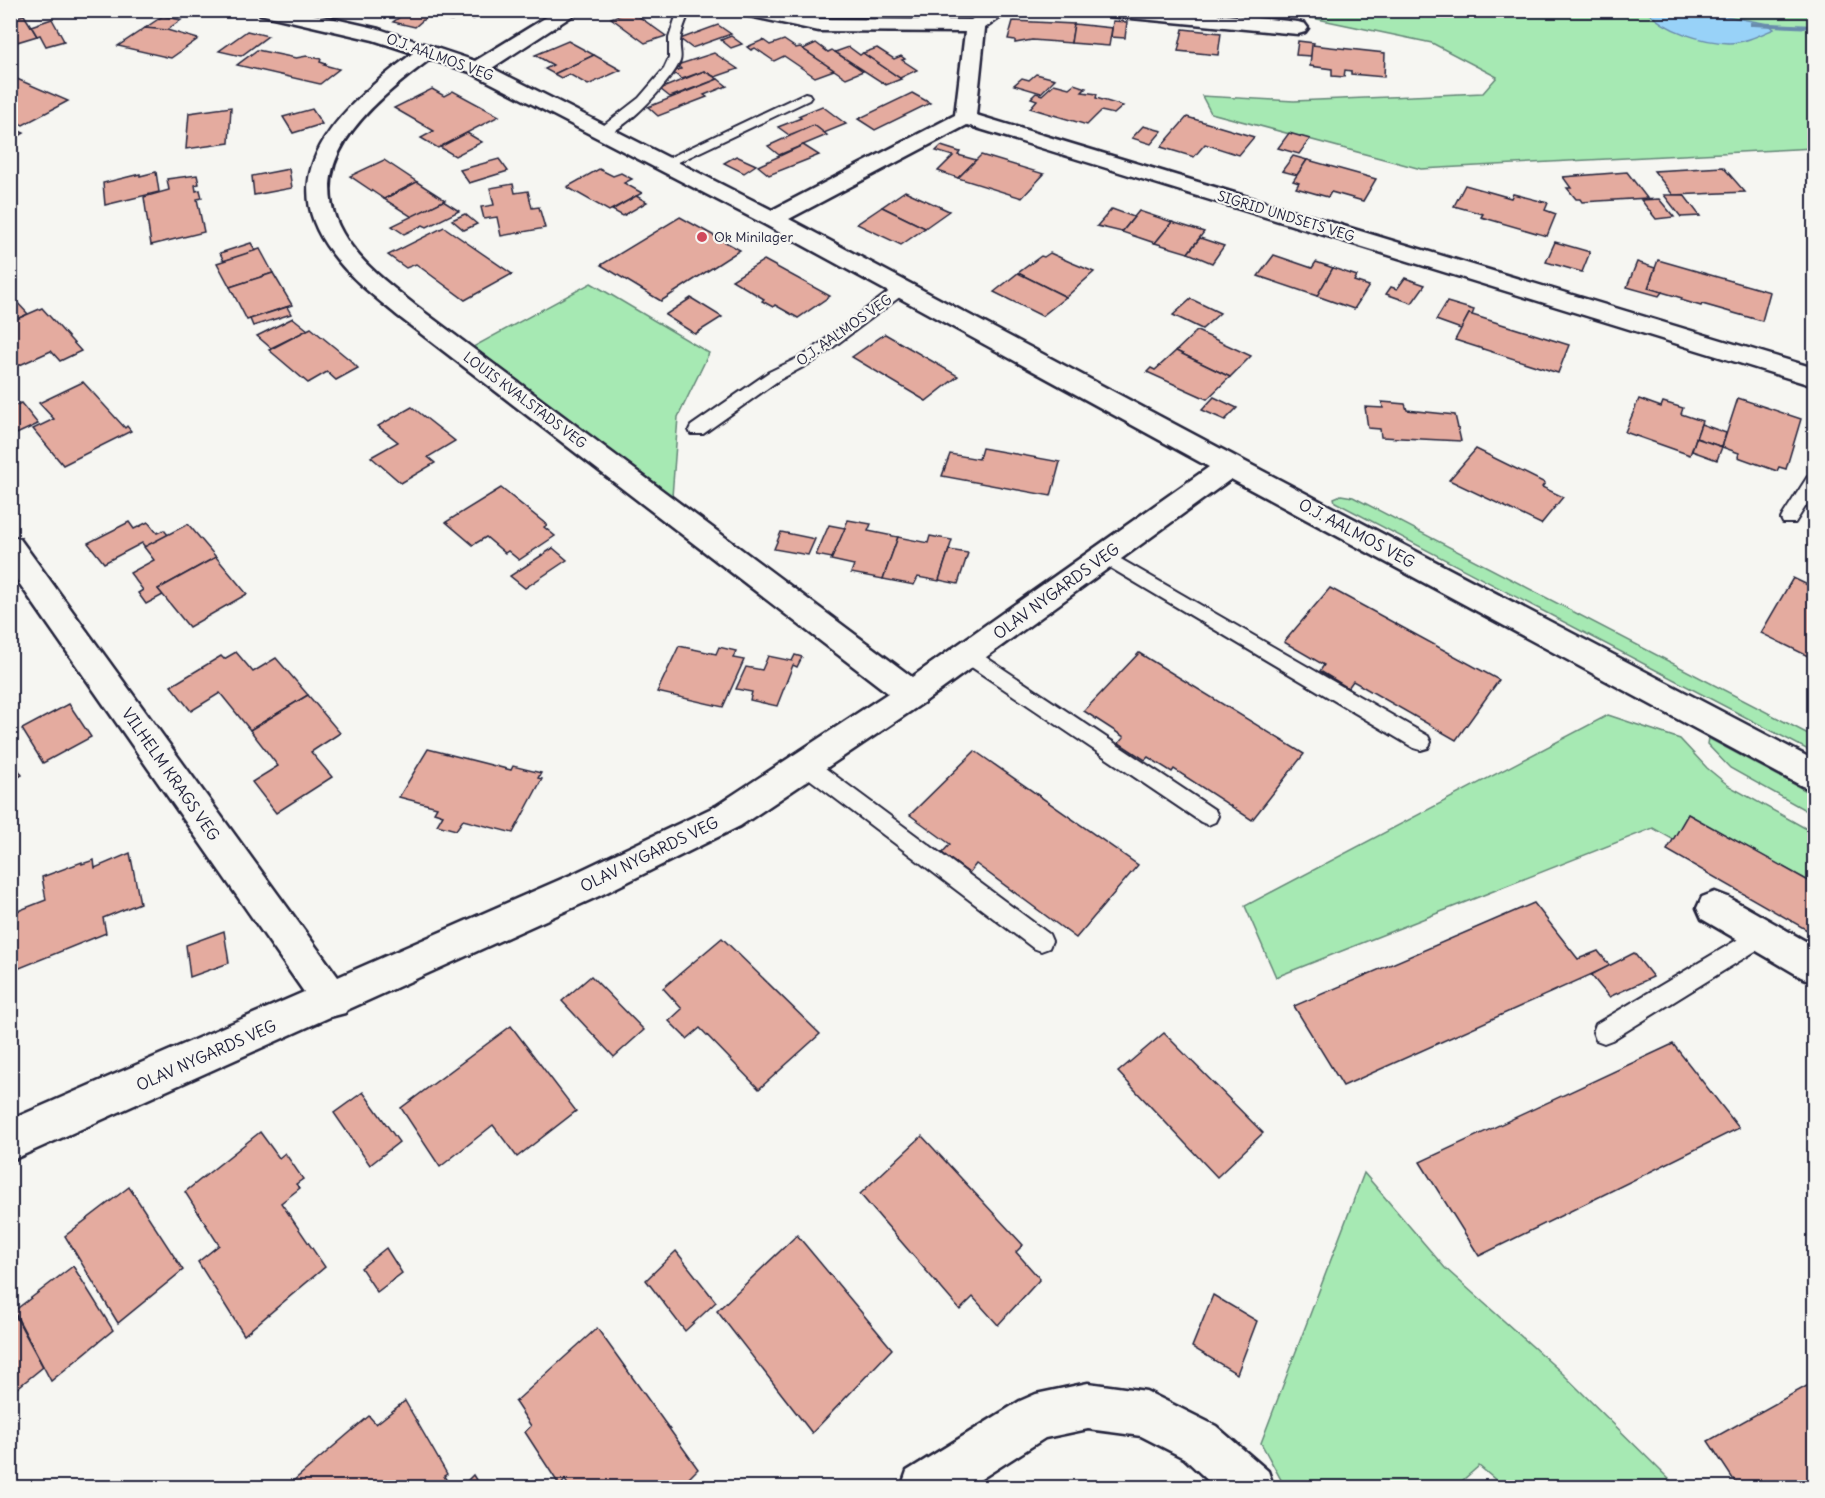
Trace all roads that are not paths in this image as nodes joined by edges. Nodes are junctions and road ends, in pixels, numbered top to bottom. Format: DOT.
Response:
graph roads {
  1 [pos="267,10"];
  2 [pos="572,10"];
  3 [pos="684,10"];
  4 [pos="747,10"];
  5 [pos="1002,10"];
  6 [pos="1110,10"];
  7 [pos="975,26"];
  8 [pos="1298,28"];
  9 [pos="428,51"];
  10 [pos="477,68"];
  11 [pos="805,97"];
  12 [pos="965,118"];
  13 [pos="603,132"];
  14 [pos="663,164"];
  15 [pos="772,219"];
  16 [pos="900,290"];
  17 [pos="1815,377"];
  18 [pos="697,430"];
  19 [pos="1230,466"];
  20 [pos="1815,480"];
  21 [pos="1789,519"];
  22 [pos="10,547"];
  23 [pos="1105,556"];
  24 [pos="968,655"];
  25 [pos="912,694"];
  26 [pos="1421,742"];
  27 [pos="806,765"];
  28 [pos="1815,776"];
  29 [pos="1208,816"];
  30 [pos="1715,908"];
  31 [pos="1762,934"];
  32 [pos="1041,941"];
  33 [pos="1815,964"];
  34 [pos="332,1000"];
  35 [pos="1604,1032"];
  36 [pos="10,1141"];
  37 [pos="924,1488"];
  38 [pos="1251,1488"];
  1 -- 9 [label="street, O.J. AALMOS VEG"];
  2 -- 10 [label="street"];
  3 -- 13 [label="lane"];
  4 -- 7 [label="street"];
  5 -- 7 [label="street"];
  6 -- 8 [label="street"];
  7 -- 12 [label="street"];
  9 -- 10 [label="street, O.J. AALMOS VEG"];
  9 -- 25 [label="street, LOUIS KVALSTADS VEG"];
  10 -- 13 [label="street, O.J. AALMOS VEG"];
  11 -- 14 [label="lane"];
  12 -- 15 [label="street"];
  12 -- 17 [label="street, SIGRID UNDSETS VEG"];
  13 -- 14 [label="street, O.J. AALMOS VEG"];
  14 -- 15 [label="street, O.J. AALMOS VEG"];
  15 -- 16 [label="street, O.J. AALMOS VEG"];
  16 -- 18 [label="lane, O.J. AALMOS VEG"];
  16 -- 19 [label="street, O.J. AALMOS VEG"];
  19 -- 23 [label="street, OLAV NYGARDS VEG"];
  19 -- 28 [label="street, O.J. AALMOS VEG"];
  20 -- 21 [label="lane"];
  22 -- 34 [label="street, VILHELM KRAGS VEG"];
  23 -- 24 [label="street, OLAV NYGARDS VEG"];
  23 -- 26 [label="lane"];
  24 -- 25 [label="street, OLAV NYGARDS VEG"];
  24 -- 29 [label="lane"];
  25 -- 27 [label="street, OLAV NYGARDS VEG"];
  27 -- 32 [label="lane"];
  27 -- 34 [label="street, OLAV NYGARDS VEG"];
  30 -- 31 [label="street"];
  31 -- 33 [label="street"];
  31 -- 35 [label="lane"];
  34 -- 36 [label="street, OLAV NYGARDS VEG"];
  37 -- 38 [label="street"];
}
